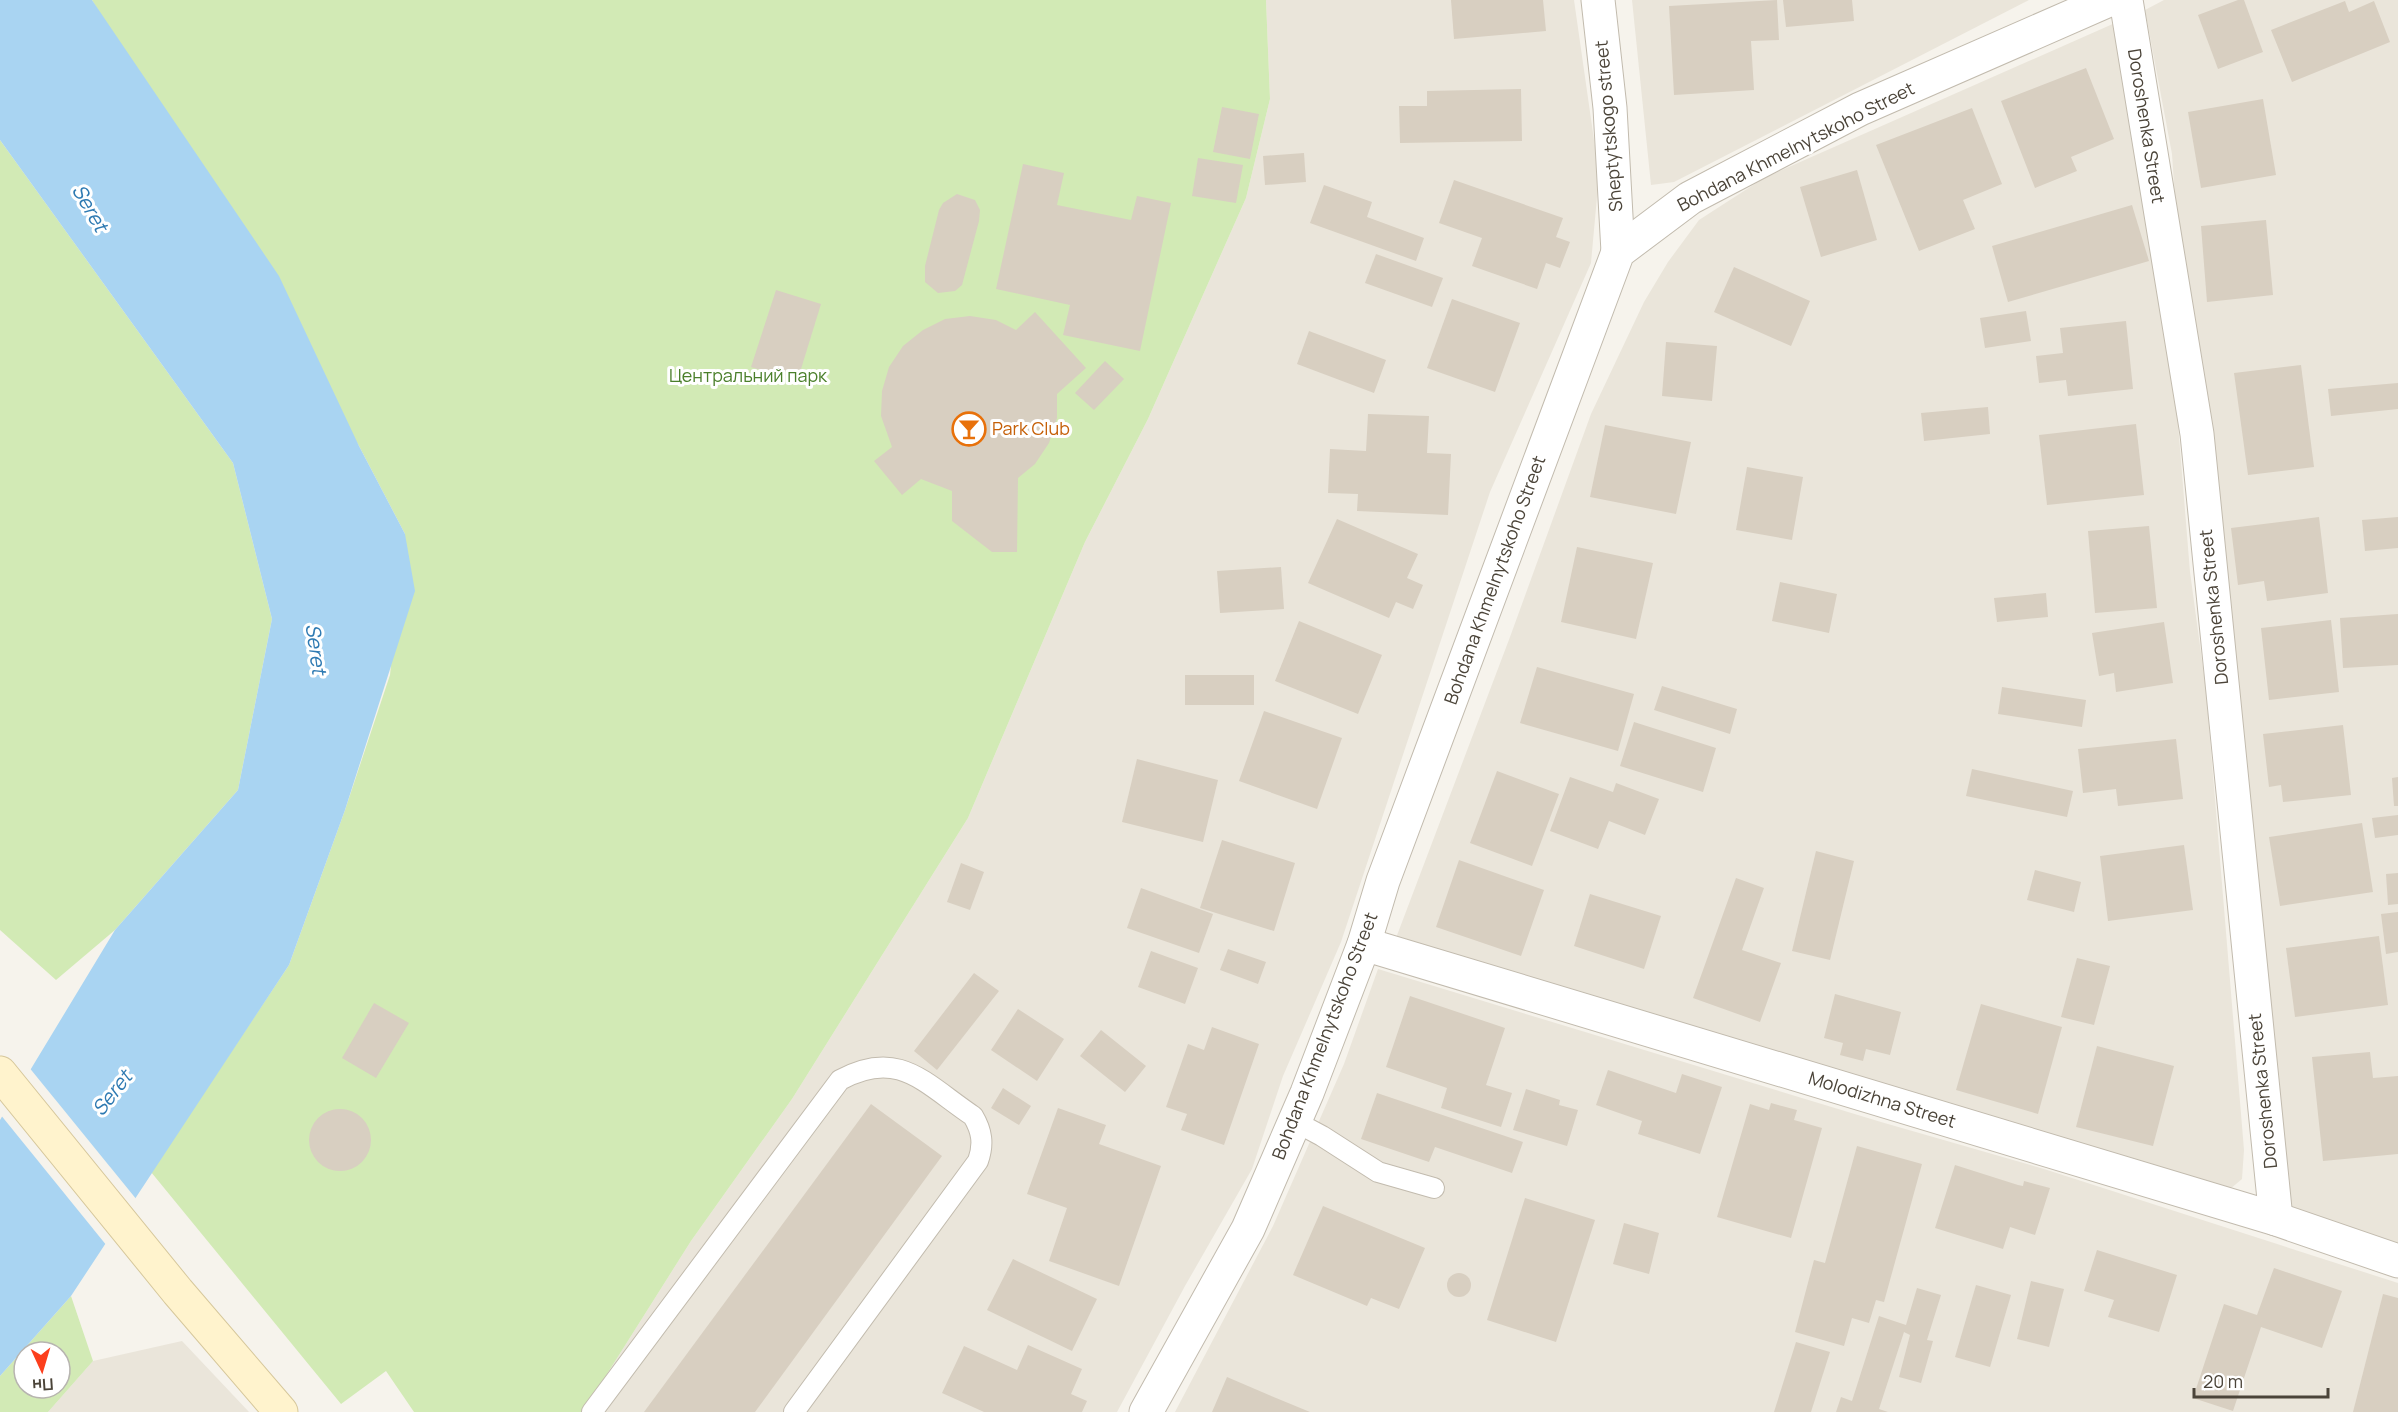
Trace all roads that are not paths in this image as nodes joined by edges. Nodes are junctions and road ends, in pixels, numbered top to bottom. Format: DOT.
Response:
graph roads {
  1 [pos="1598,0"];
  2 [pos="2109,0"];
  3 [pos="2126,0"];
  4 [pos="2075,6"];
  5 [pos="1618,252"];
  6 [pos="1364,944"];
  7 [pos="0,1073"];
  8 [pos="1294,1121"];
  9 [pos="1434,1188"];
  10 [pos="2276,1218"];
  11 [pos="2398,1261"];
  12 [pos="281,1412"];
  13 [pos="592,1412"];
  14 [pos="794,1412"];
  15 [pos="1146,1412"];
  1 -- 5 [label="street, Sheptytskogo street"];
  2 -- 4 [label="street, Bohdana Khmelnytskoho Street"];
  3 -- 10 [label="street, Doroshenka Street"];
  4 -- 5 [label="street, Bohdana Khmelnytskoho Street"];
  5 -- 6 [label="street, Bohdana Khmelnytskoho Street"];
  6 -- 8 [label="street, Bohdana Khmelnytskoho Street"];
  6 -- 10 [label="street, Molodizhna Street"];
  7 -- 12 [label="main road"];
  8 -- 9 [label="lane"];
  8 -- 15 [label="street, Bohdana Khmelnytskoho Street"];
  10 -- 11 [label="street, Molodizhna Street"];
  13 -- 14 [label="lane"];
}
